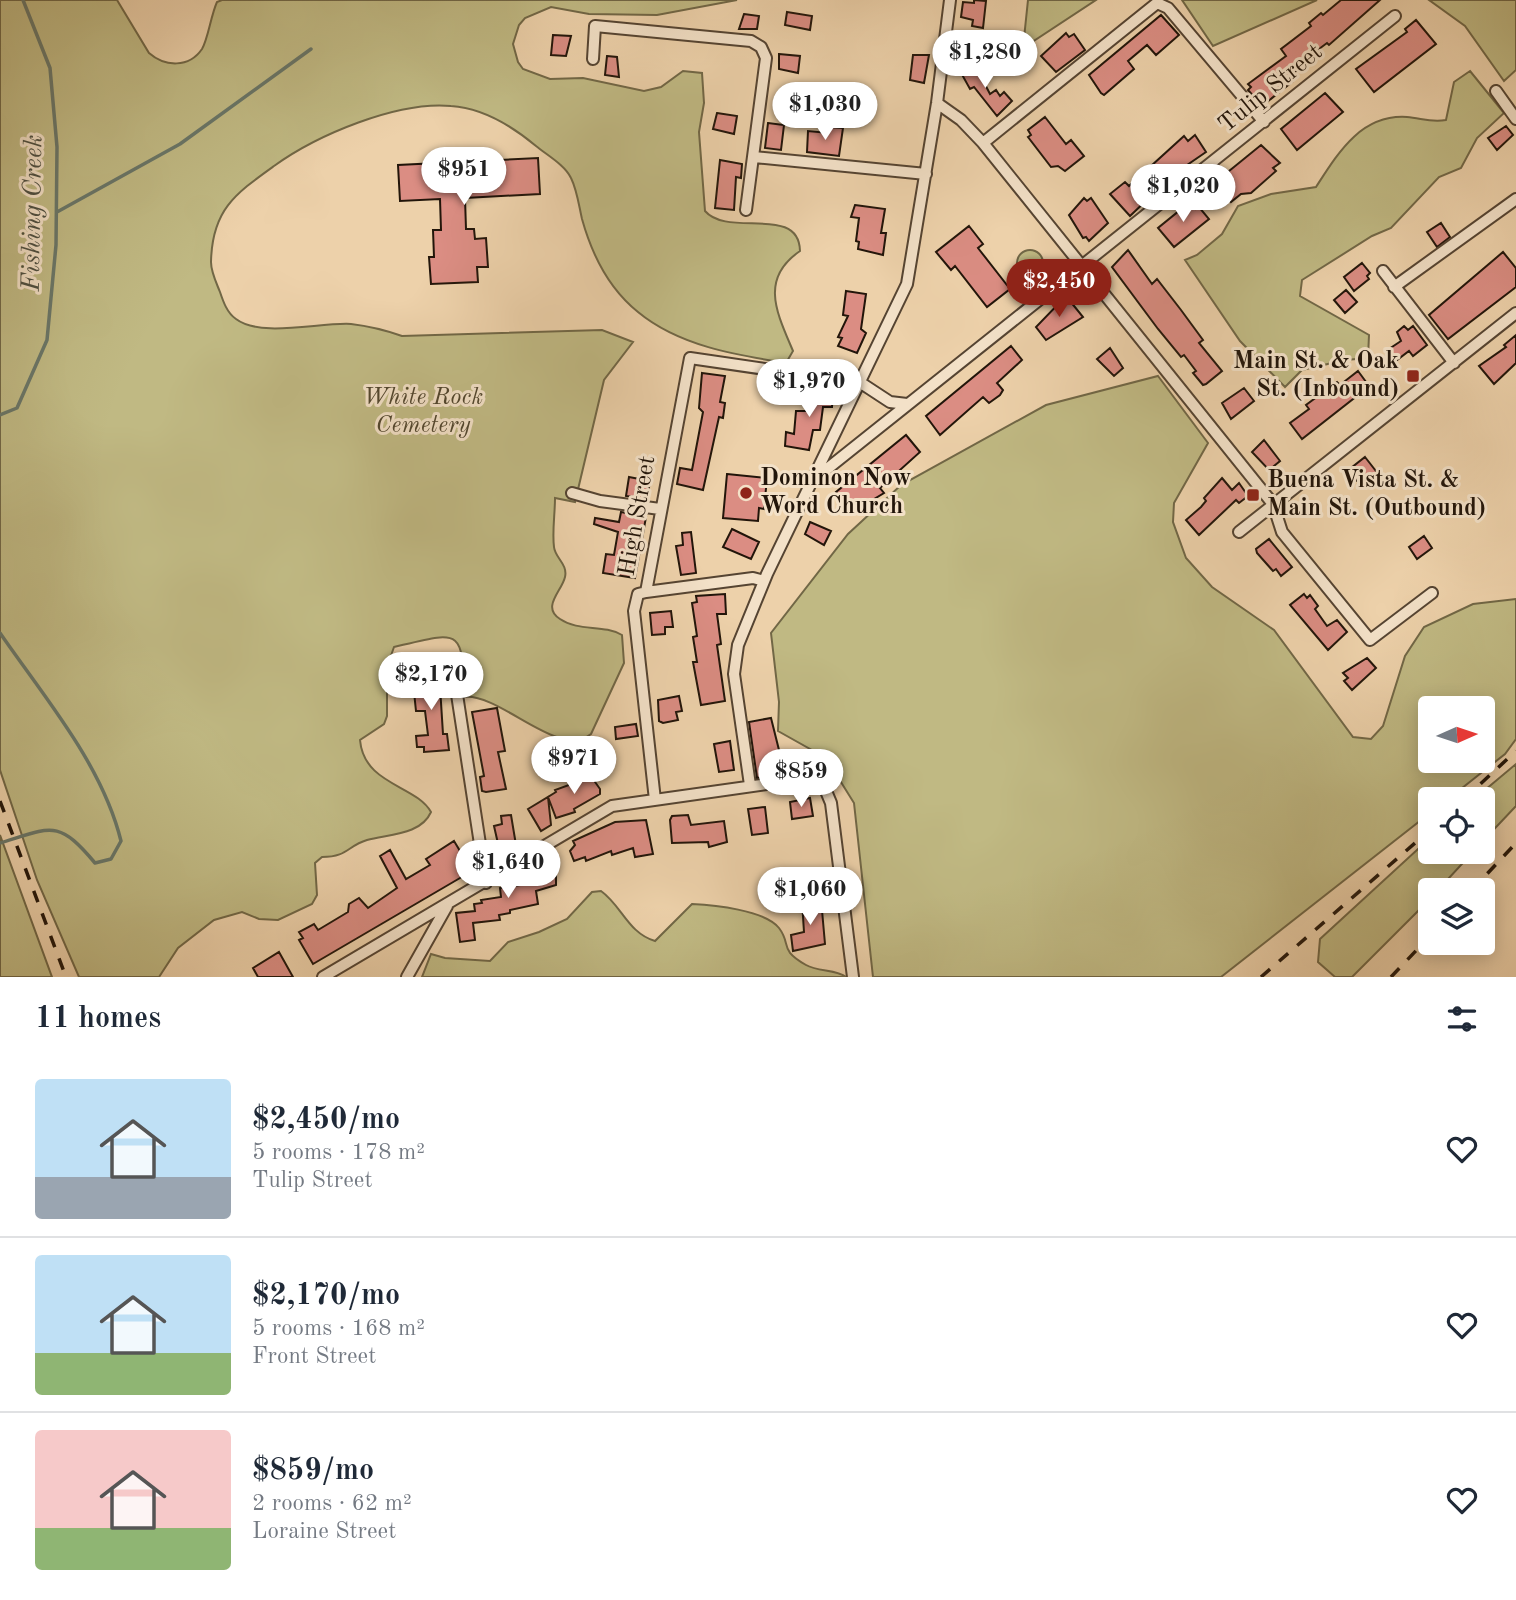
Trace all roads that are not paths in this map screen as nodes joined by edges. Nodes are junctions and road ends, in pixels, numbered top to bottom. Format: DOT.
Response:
graph roads {
  1 [pos="950,0"];
  2 [pos="1395,16"];
  3 [pos="593,59"];
  4 [pos="1496,90"];
  5 [pos="937,103"];
  6 [pos="1516,119"];
  7 [pos="1264,122"];
  8 [pos="983,143"];
  9 [pos="754,157"];
  10 [pos="926,174"];
  11 [pos="1516,199"];
  12 [pos="746,210"];
  13 [pos="1083,265"];
  14 [pos="1383,271"];
  15 [pos="1394,287"];
  16 [pos="1516,313"];
  17 [pos="1454,363"];
  18 [pos="861,383"];
  19 [pos="907,404"];
  20 [pos="812,480"];
  21 [pos="572,493"];
  22 [pos="1273,504"];
  23 [pos="660,509"];
  24 [pos="1239,533"];
  25 [pos="764,581"];
  26 [pos="646,592"];
  27 [pos="1433,593"];
  28 [pos="452,662"];
  29 [pos="750,785"];
  30 [pos="655,800"];
  31 [pos="486,883"];
  32 [pos="449,904"];
  33 [pos="323,977"];
  34 [pos="407,977"];
  35 [pos="853,977"];
  1 -- 5 [label="street"];
  2 -- 7 [label="street, Tulip Street"];
  3 -- 9 [label="street"];
  4 -- 6 [label="street"];
  5 -- 8 [label="street"];
  5 -- 10 [label="street"];
  7 -- 8 [label="street"];
  7 -- 13 [label="street, Tulip Street"];
  8 -- 13 [label="street"];
  9 -- 10 [label="street"];
  9 -- 12 [label="street"];
  10 -- 18 [label="street"];
  11 -- 15 [label="street"];
  13 -- 19 [label="street, Tulip Street"];
  13 -- 22 [label="street"];
  14 -- 15 [label="street"];
  15 -- 17 [label="street"];
  16 -- 17 [label="street"];
  17 -- 22 [label="street"];
  18 -- 19 [label="street"];
  18 -- 20 [label="street"];
  18 -- 23 [label="street, High Street"];
  19 -- 20 [label="street, Tulip Street"];
  20 -- 25 [label="street"];
  21 -- 23 [label="street"];
  22 -- 24 [label="street"];
  22 -- 27 [label="street"];
  23 -- 26 [label="street, High Street"];
  25 -- 26 [label="street"];
  25 -- 29 [label="street"];
  26 -- 30 [label="street, High Street"];
  28 -- 31 [label="street"];
  29 -- 30 [label="street"];
  29 -- 35 [label="street"];
  30 -- 31 [label="street"];
  31 -- 32 [label="street"];
  32 -- 33 [label="street"];
  32 -- 34 [label="street"];
}
